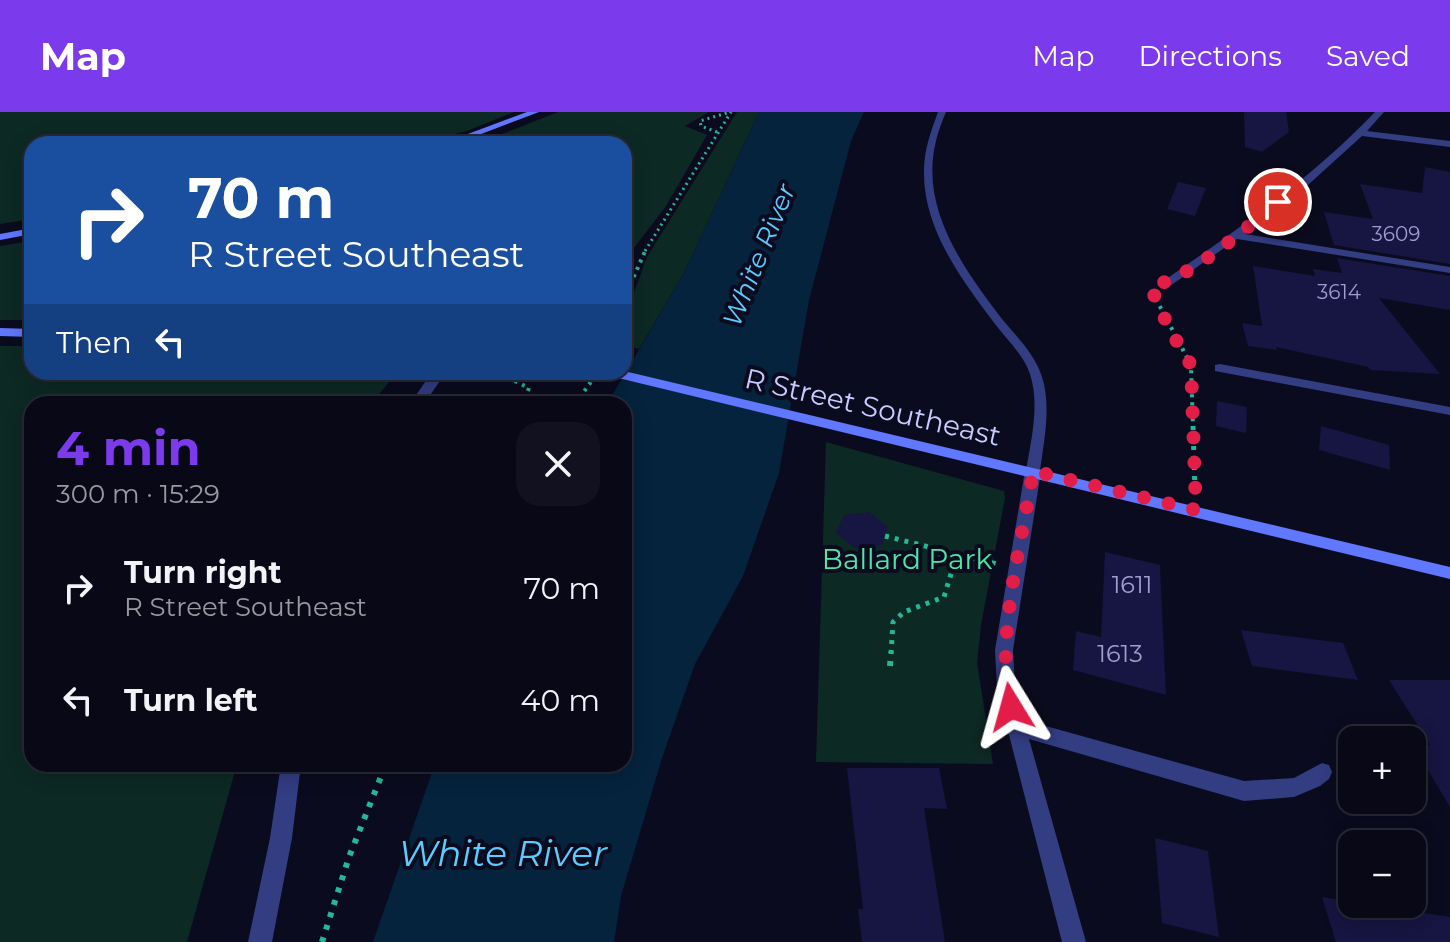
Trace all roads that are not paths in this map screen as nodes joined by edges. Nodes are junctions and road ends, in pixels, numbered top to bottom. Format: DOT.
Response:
graph roads {
  1 [pos="535,112"];
  2 [pos="942,112"];
  3 [pos="1380,112"];
  4 [pos="1362,133"];
  5 [pos="468,136"];
  6 [pos="1450,144"];
  7 [pos="24,232"];
  8 [pos="1236,236"];
  9 [pos="0,237"];
  10 [pos="1450,270"];
  11 [pos="1166,284"];
  12 [pos="0,332"];
  13 [pos="24,333"];
  14 [pos="1220,368"];
  15 [pos="632,377"];
  16 [pos="1450,411"];
  17 [pos="1033,471"];
  18 [pos="1450,573"];
  19 [pos="1016,726"];
  20 [pos="290,772"];
  21 [pos="1322,772"];
  22 [pos="260,942"];
  23 [pos="1074,942"];
  1 -- 5 [label="street"];
  2 -- 17 [label="lane"];
  3 -- 4 [label="street"];
  4 -- 6 [label="street"];
  4 -- 8 [label="street"];
  7 -- 9 [label="street"];
  8 -- 10 [label="street"];
  8 -- 11 [label="street"];
  12 -- 13 [label="street"];
  14 -- 16 [label="street"];
  15 -- 17 [label="street, R Street Southeast"];
  17 -- 18 [label="street, R Street Southeast"];
  17 -- 19 [label="street"];
  19 -- 21 [label="street"];
  19 -- 23 [label="street"];
  20 -- 22 [label="street"];
}
